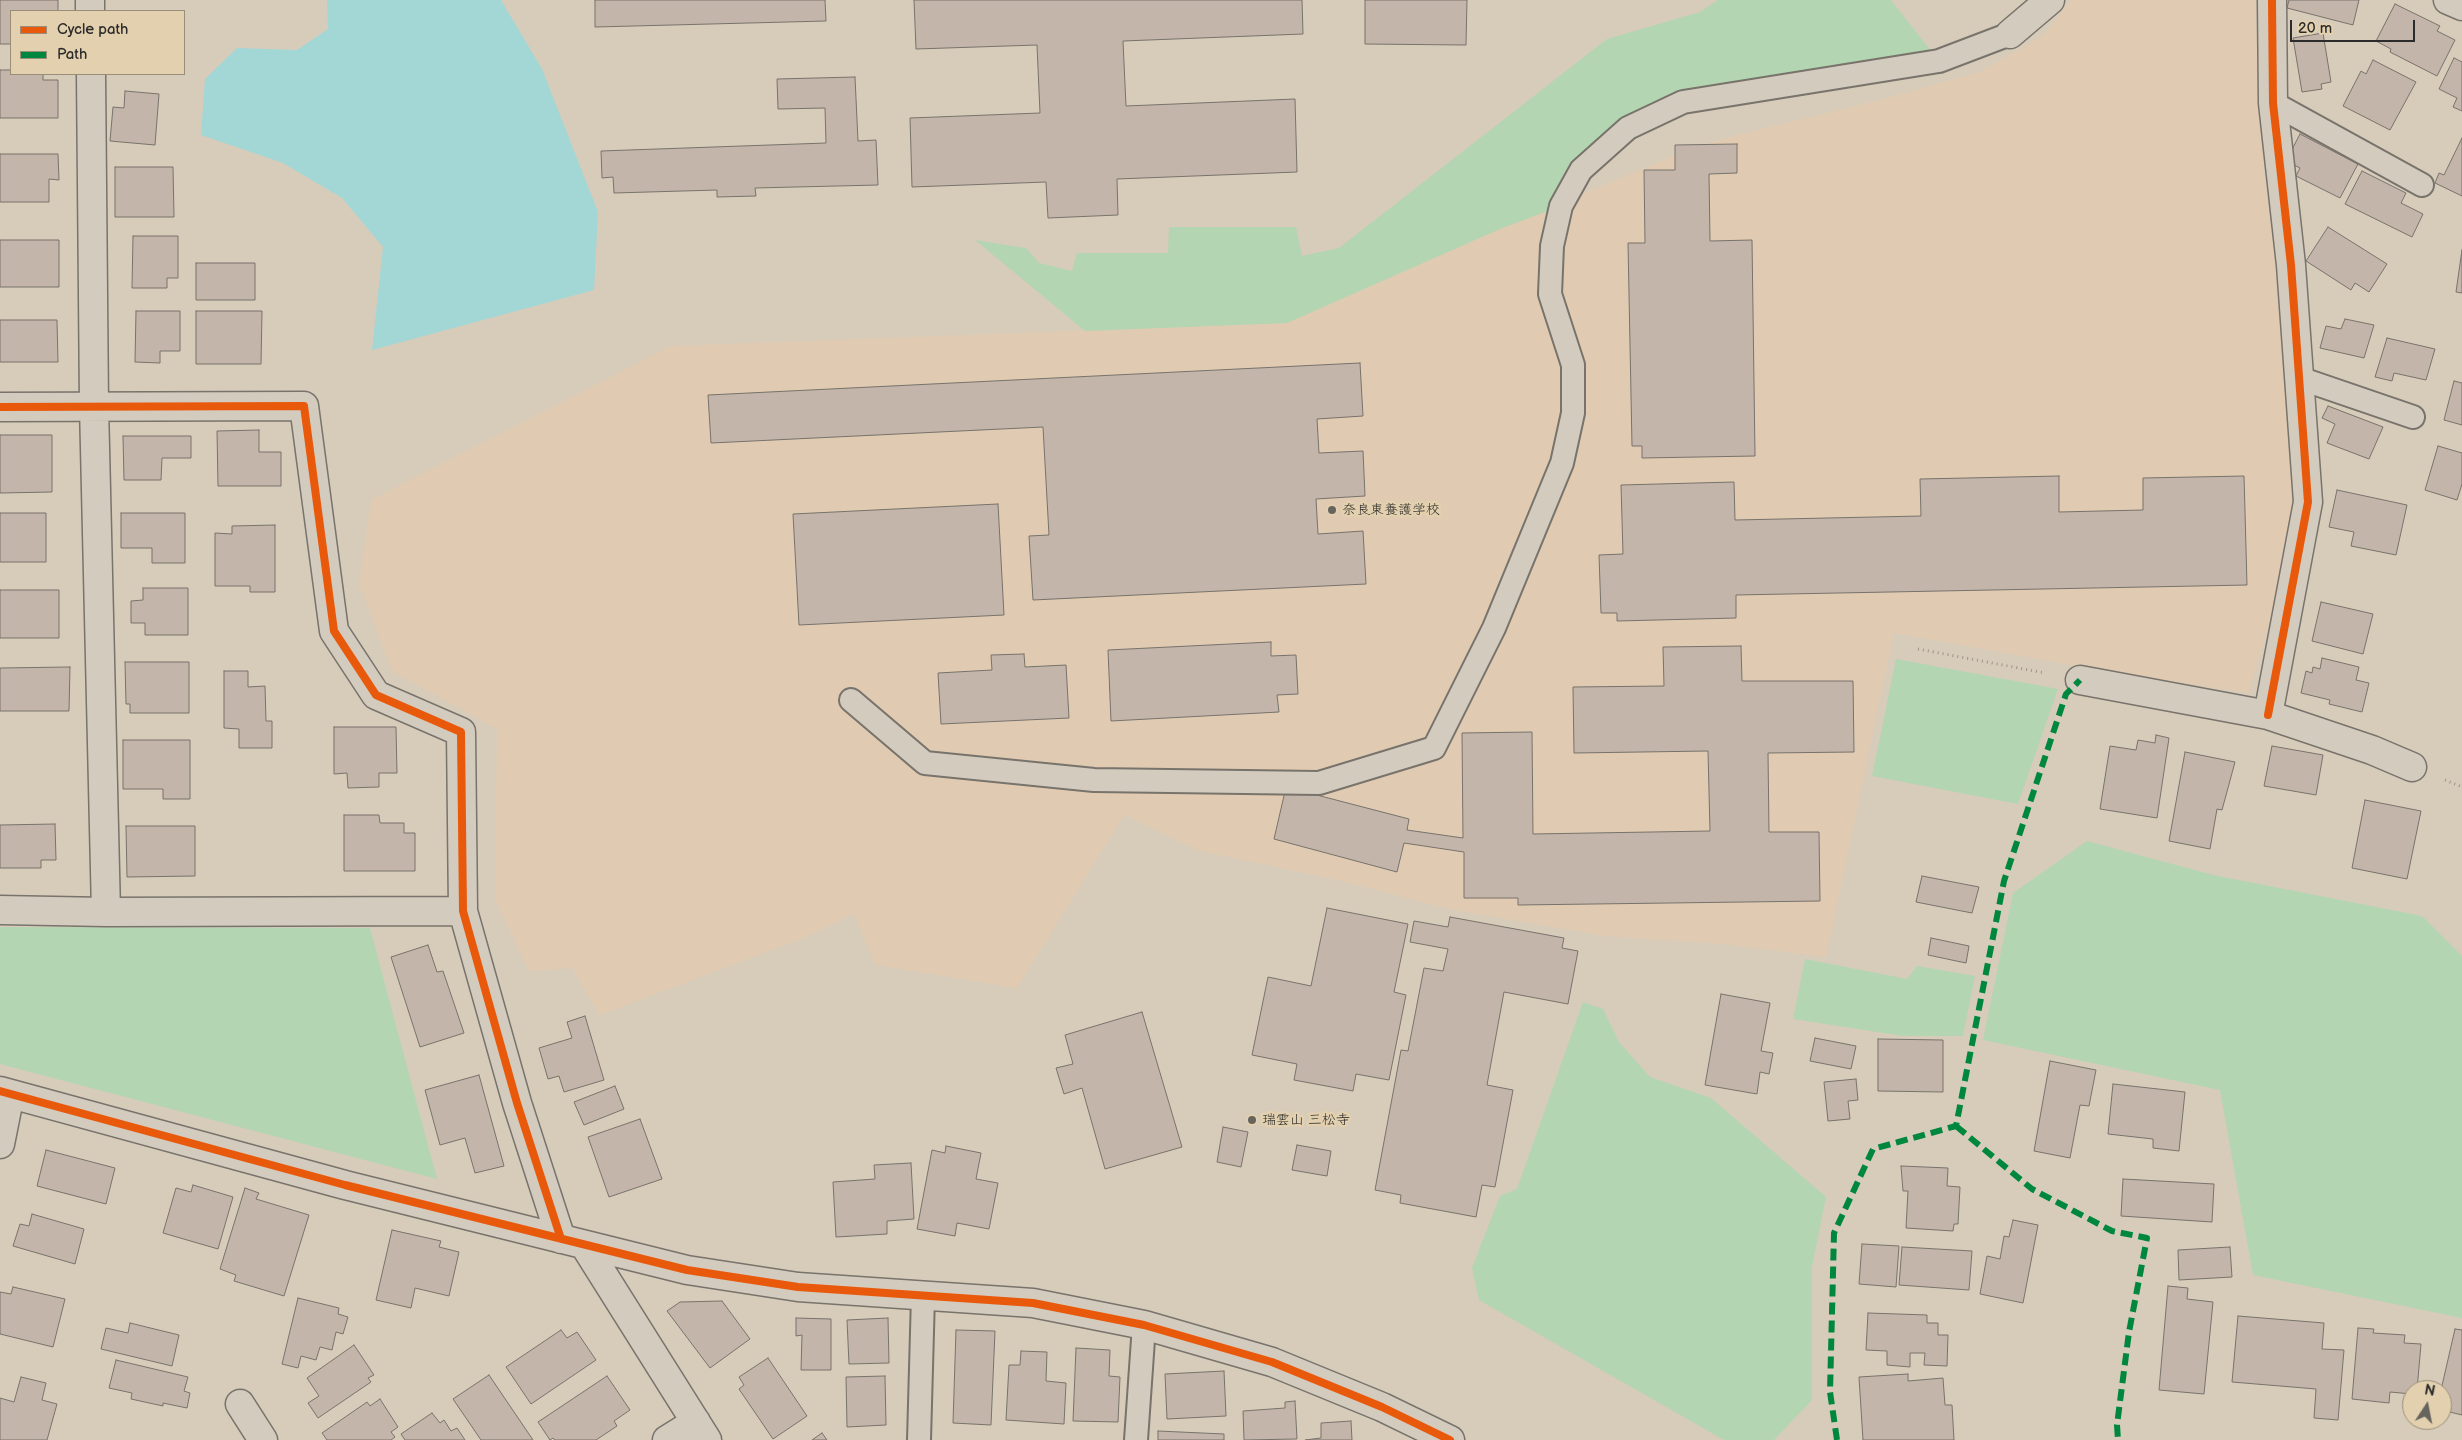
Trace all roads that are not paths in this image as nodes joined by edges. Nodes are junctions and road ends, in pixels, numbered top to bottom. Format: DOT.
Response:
graph roads {
  1 [pos="2050,0"];
  2 [pos="2272,0"];
  3 [pos="2448,0"];
  4 [pos="2462,6"];
  5 [pos="2010,34"];
  6 [pos="91,75"];
  7 [pos="2273,103"];
  8 [pos="2422,185"];
  9 [pos="2299,378"];
  10 [pos="94,406"];
  11 [pos="0,407"];
  12 [pos="2413,417"];
  13 [pos="2080,680"];
  14 [pos="851,700"];
  15 [pos="2268,715"];
  16 [pos="2412,767"];
  17 [pos="0,910"];
  18 [pos="463,911"];
  19 [pos="106,912"];
  20 [pos="5,1092"];
  21 [pos="0,1144"];
  22 [pos="573,1242"];
  23 [pos="923,1296"];
  24 [pos="1144,1325"];
  25 [pos="240,1404"];
  26 [pos="701,1431"];
  27 [pos="263,1440"];
  28 [pos="667,1440"];
  29 [pos="920,1440"];
  30 [pos="1136,1440"];
  31 [pos="1450,1440"];
  1 -- 5 [label="street"];
  2 -- 7 [label="street"];
  3 -- 4 [label="street"];
  5 -- 14 [label="lane"];
  6 -- 10 [label="street"];
  7 -- 8 [label="lane"];
  7 -- 9 [label="street"];
  9 -- 12 [label="lane"];
  9 -- 15 [label="street"];
  10 -- 11 [label="street"];
  10 -- 18 [label="street"];
  10 -- 19 [label="street"];
  13 -- 15 [label="street"];
  15 -- 16 [label="street"];
  17 -- 19 [label="street"];
  18 -- 19 [label="street"];
  18 -- 22 [label="street"];
  20 -- 21 [label="street"];
  20 -- 22 [label="street"];
  22 -- 23 [label="street"];
  22 -- 26 [label="street"];
  23 -- 24 [label="street"];
  23 -- 29 [label="lane"];
  24 -- 30 [label="lane"];
  24 -- 31 [label="street"];
  25 -- 27 [label="street"];
  26 -- 28 [label="street"];
}
